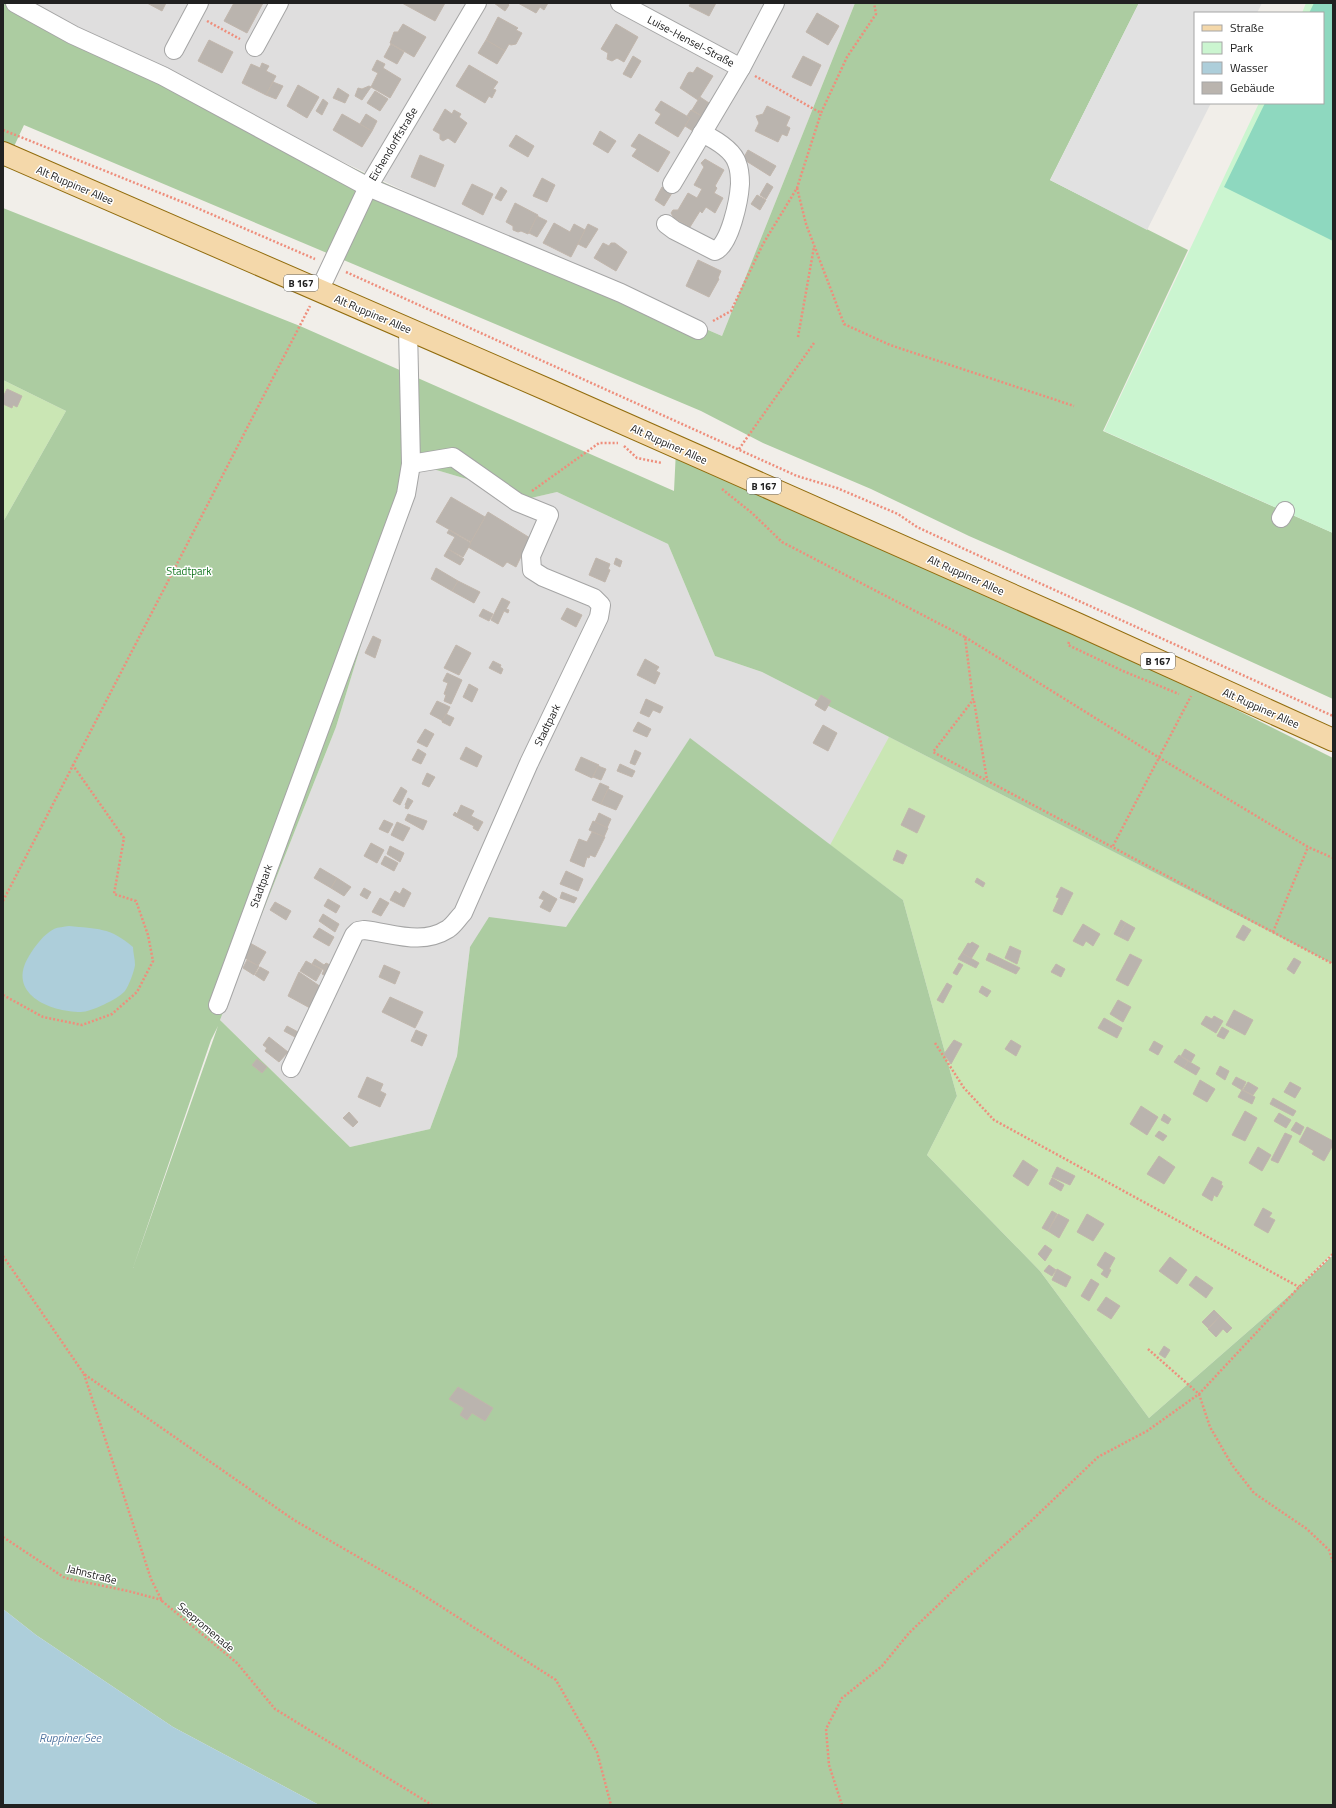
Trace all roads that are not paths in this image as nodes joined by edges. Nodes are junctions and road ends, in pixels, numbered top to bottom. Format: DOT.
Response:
graph roads {
  1 [pos="15,3"];
  2 [pos="279,3"];
  3 [pos="477,3"];
  4 [pos="775,3"];
  5 [pos="623,4"];
  6 [pos="196,8"];
  7 [pos="258,42"];
  8 [pos="174,50"];
  9 [pos="741,68"];
  10 [pos="702,133"];
  11 [pos="3,154"];
  12 [pos="672,184"];
  13 [pos="368,187"];
  14 [pos="666,224"];
  15 [pos="319,291"];
  16 [pos="408,329"];
  17 [pos="698,330"];
  18 [pos="411,464"];
  19 [pos="1333,740"];
  20 [pos="218,1005"];
  21 [pos="291,1068"];
  1 -- 13 [label="street"];
  2 -- 7 [label="street"];
  3 -- 13 [label="street, Eichendorffstraße"];
  4 -- 9 [label="street, Luise-Hensel-Straße"];
  5 -- 9 [label="street, Luise-Hensel-Straße"];
  6 -- 8 [label="street"];
  9 -- 10 [label="street, Luise-Hensel-Straße"];
  10 -- 12 [label="street, Luise-Hensel-Straße"];
  10 -- 14 [label="street"];
  11 -- 15 [label="main road, Alt Ruppiner Allee / B 167"];
  13 -- 15 [label="street, Eichendorffstraße"];
  13 -- 17 [label="street"];
  15 -- 16 [label="main road, Alt Ruppiner Allee / B 167"];
  16 -- 18 [label="street, Stadtpark"];
  16 -- 19 [label="main road, Alt Ruppiner Allee / B 167"];
  18 -- 20 [label="street, Stadtpark"];
  18 -- 21 [label="street, Stadtpark"];
}
